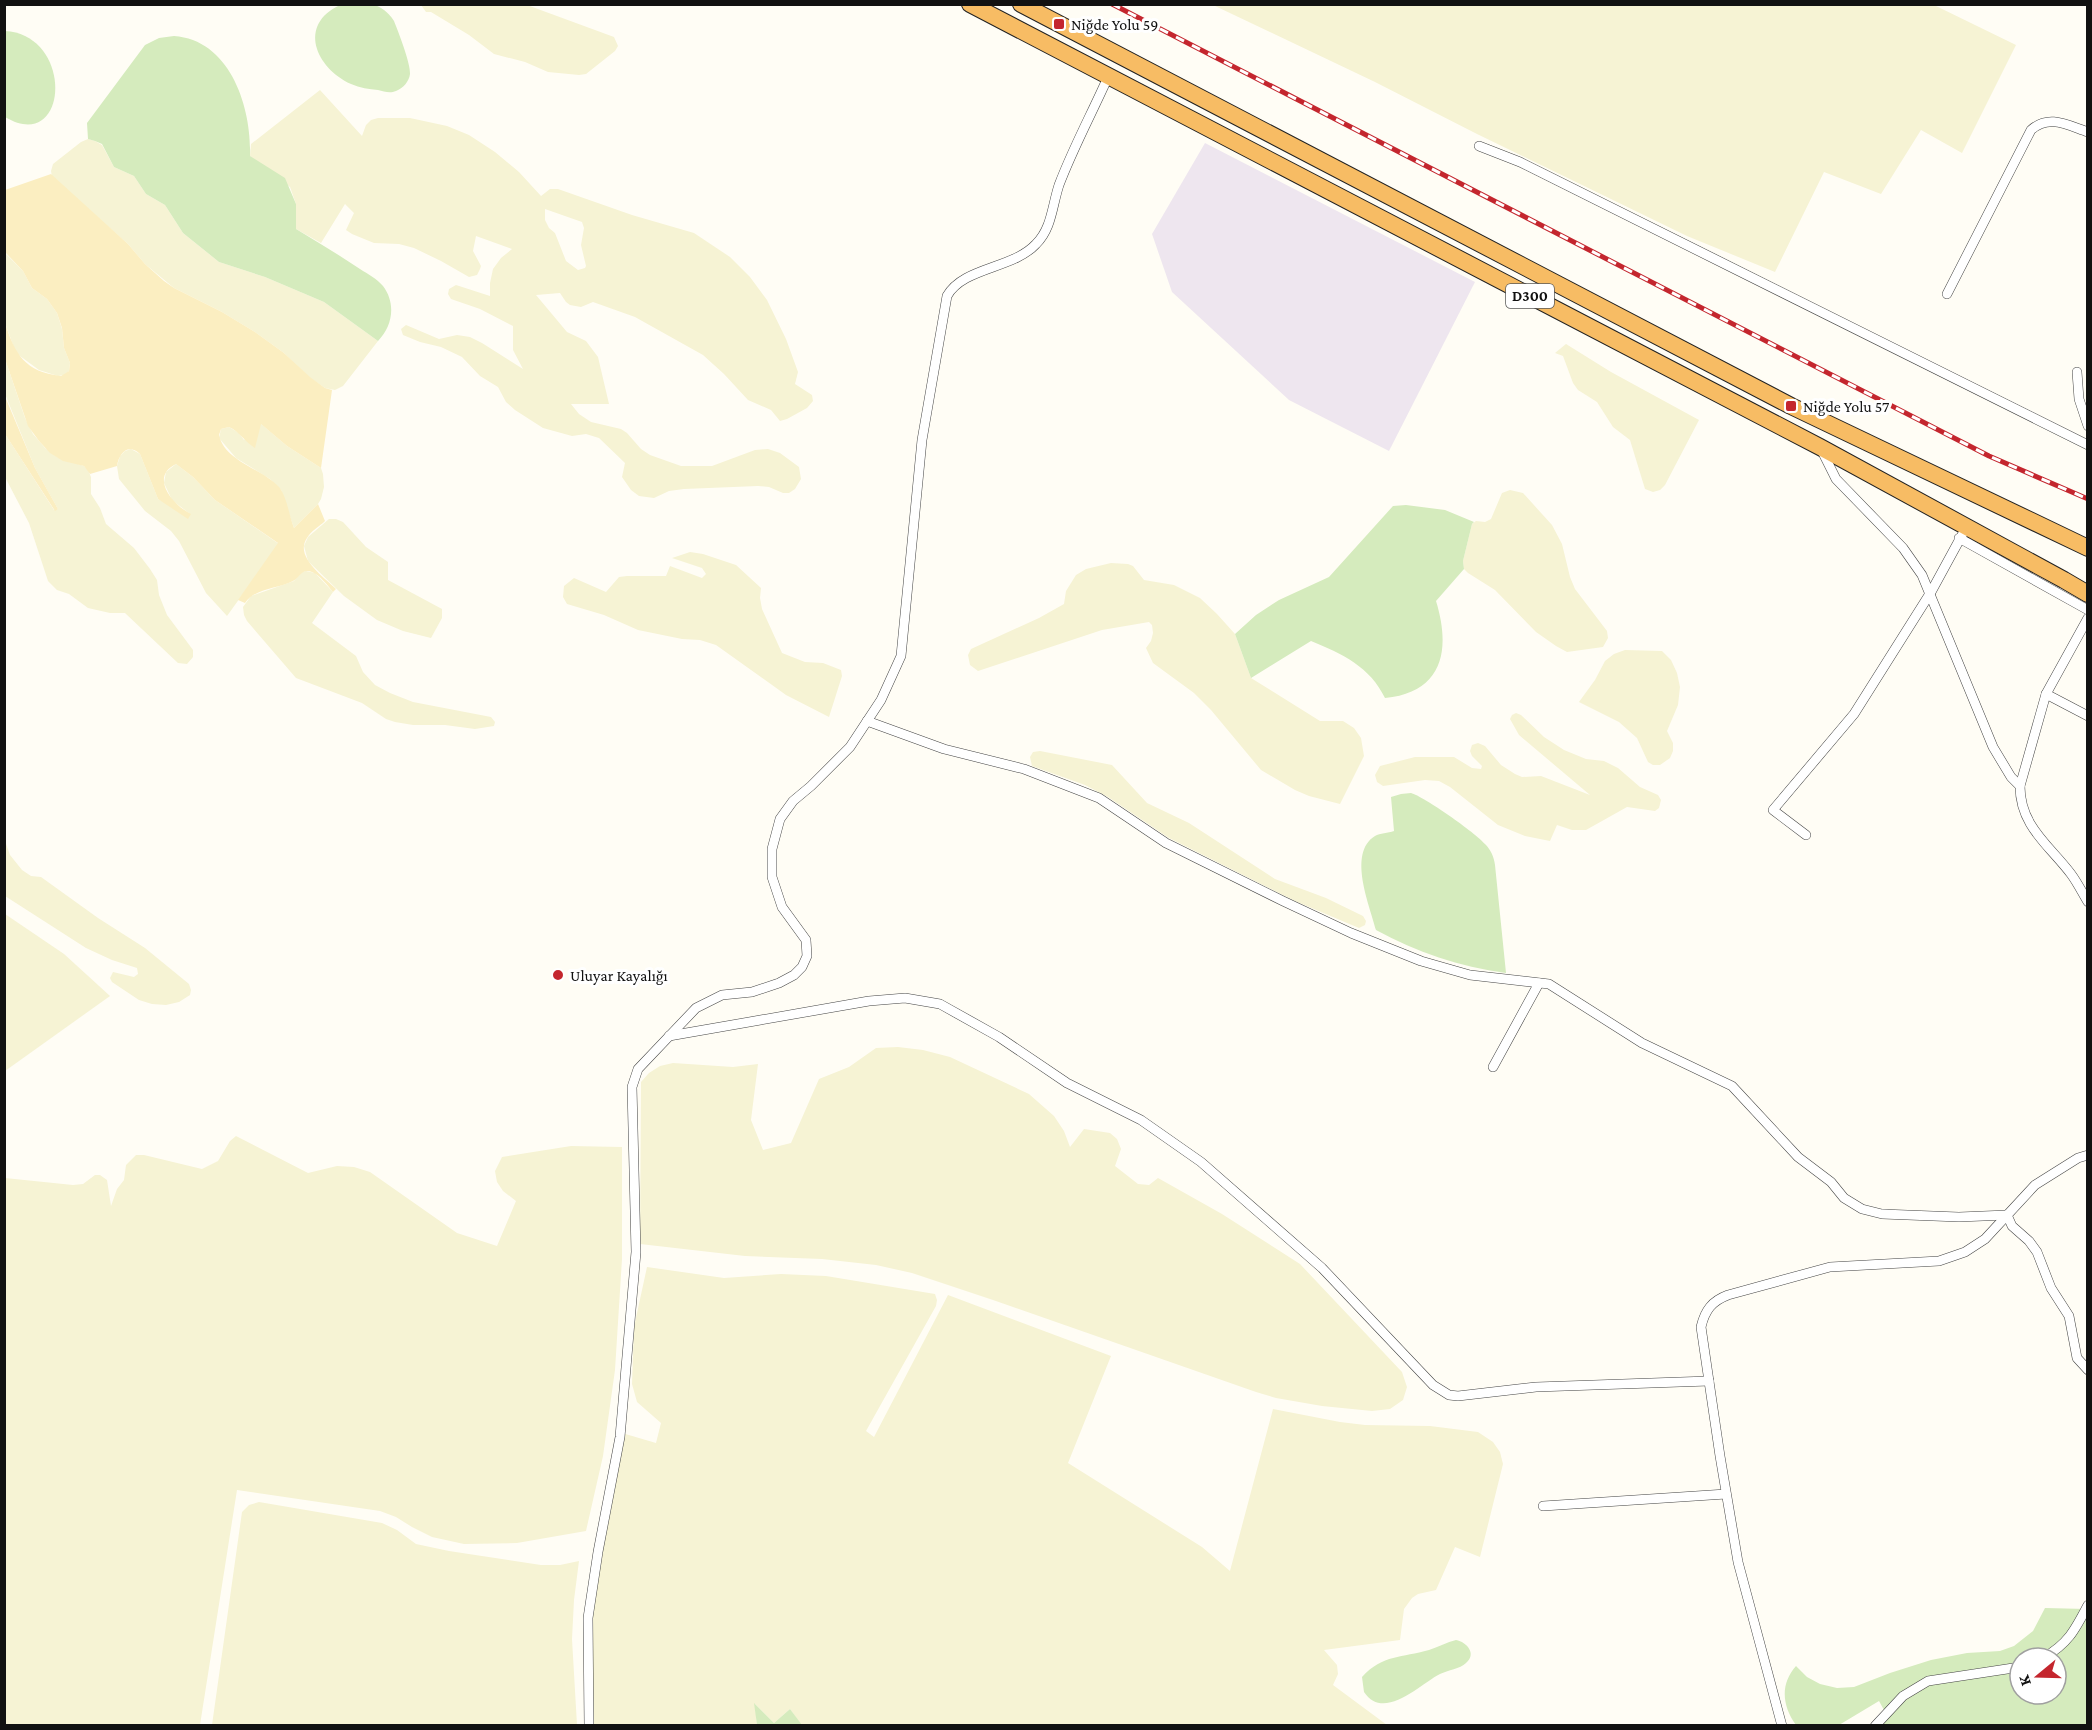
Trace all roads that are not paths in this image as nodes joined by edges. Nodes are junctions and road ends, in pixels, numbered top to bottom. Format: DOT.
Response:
graph roads {
  1 [pos="970,4"];
  2 [pos="1020,4"];
  3 [pos="1108,77"];
  4 [pos="2088,132"];
  5 [pos="1479,146"];
  6 [pos="1947,294"];
  7 [pos="2077,372"];
  8 [pos="2088,426"];
  9 [pos="2088,445"];
  10 [pos="1820,447"];
  11 [pos="1963,532"];
  12 [pos="2088,548"];
  13 [pos="2088,575"];
  14 [pos="1931,592"];
  15 [pos="2087,599"];
  16 [pos="2088,618"];
  17 [pos="2046,694"];
  18 [pos="2088,716"];
  19 [pos="867,721"];
  20 [pos="2020,786"];
  21 [pos="1806,835"];
  22 [pos="2088,902"];
  23 [pos="1539,983"];
  24 [pos="669,1036"];
  25 [pos="1493,1067"];
  26 [pos="2088,1155"];
  27 [pos="2007,1215"];
  28 [pos="2088,1370"];
  29 [pos="1709,1381"];
  30 [pos="1726,1494"];
  31 [pos="1543,1506"];
  32 [pos="2088,1605"];
  33 [pos="2060,1646"];
  34 [pos="2008,1669"];
  35 [pos="589,1725"];
  36 [pos="1782,1725"];
  37 [pos="1875,1725"];
  1 -- 3 [label="highway, D300"];
  2 -- 12 [label="highway, D300"];
  3 -- 10 [label="highway, D300"];
  3 -- 19 [label="street"];
  4 -- 6 [label="street"];
  5 -- 9 [label="street"];
  7 -- 8 [label="street"];
  10 -- 11 [label="highway, D300"];
  10 -- 14 [label="street"];
  11 -- 14 [label="street"];
  11 -- 15 [label="highway, D300"];
  13 -- 15 [label="highway"];
  14 -- 20 [label="street"];
  14 -- 21 [label="street"];
  16 -- 17 [label="street"];
  17 -- 18 [label="street"];
  17 -- 20 [label="street"];
  19 -- 23 [label="street"];
  19 -- 24 [label="street"];
  20 -- 22 [label="street"];
  23 -- 25 [label="street"];
  23 -- 27 [label="street"];
  24 -- 29 [label="street"];
  24 -- 35 [label="street"];
  26 -- 27 [label="street"];
  27 -- 28 [label="street"];
  27 -- 29 [label="street"];
  29 -- 30 [label="street"];
  30 -- 31 [label="street"];
  30 -- 36 [label="street"];
  32 -- 33 [label="street"];
  34 -- 37 [label="street"];
}
